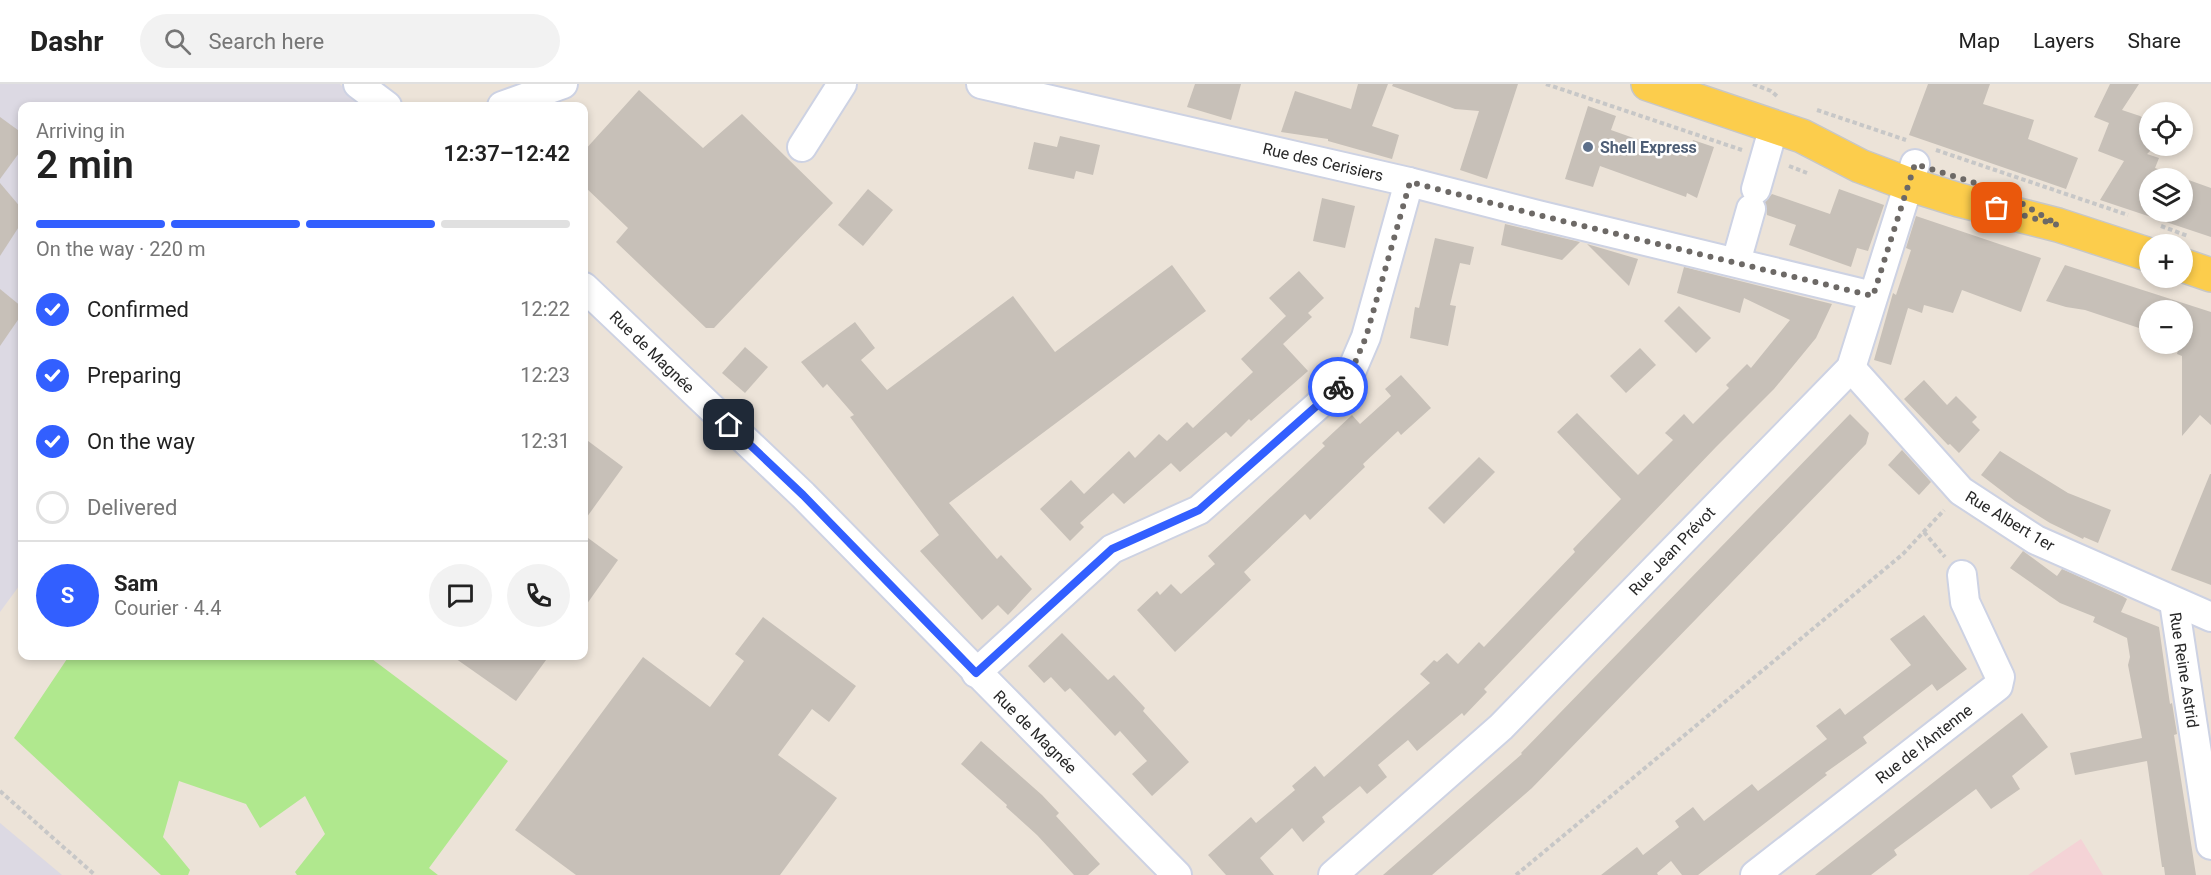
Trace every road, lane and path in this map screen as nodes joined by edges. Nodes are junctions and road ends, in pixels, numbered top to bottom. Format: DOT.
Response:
graph roads {
  1 [pos="358,84"];
  2 [pos="563,84"];
  3 [pos="842,84"];
  4 [pos="981,84"];
  5 [pos="1648,84"];
  6 [pos="1753,84"];
  7 [pos="382,102"];
  8 [pos="513,102"];
  9 [pos="1796,121"];
  10 [pos="802,147"];
  11 [pos="1915,159"];
  12 [pos="1410,182"];
  13 [pos="2132,217"];
  14 [pos="2139,237"];
  15 [pos="2193,258"];
  16 [pos="1736,262"];
  17 [pos="2211,275"];
  18 [pos="588,291"];
  19 [pos="1873,296"];
  20 [pos="1851,368"];
  21 [pos="1961,491"];
  22 [pos="1924,532"];
  23 [pos="1962,575"];
  24 [pos="2174,602"];
  25 [pos="2211,617"];
  26 [pos="976,673"];
  27 [pos="0,792"];
  28 [pos="2211,845"];
  29 [pos="95,875"];
  30 [pos="1177,875"];
  31 [pos="1333,875"];
  32 [pos="1516,875"];
  33 [pos="1755,875"];
  1 -- 7 [label="street"];
  2 -- 8 [label="street"];
  3 -- 10 [label="street"];
  4 -- 12 [label="street, Rue des Cerisiers"];
  5 -- 9 [label="main road"];
  6 -- 9 [label="path"];
  9 -- 11 [label="main road"];
  9 -- 11 [label="path"];
  9 -- 16 [label="street"];
  11 -- 13 [label="path"];
  11 -- 14 [label="main road"];
  11 -- 19 [label="street, Rue Jean Prévot"];
  12 -- 16 [label="street, Rue des Cerisiers"];
  12 -- 26 [label="street"];
  15 -- 17 [label="main road"];
  16 -- 19 [label="street, Rue des Cerisiers"];
  18 -- 26 [label="street, Rue de Magnée"];
  19 -- 20 [label="street, Rue Jean Prévot"];
  20 -- 21 [label="street, Rue Albert 1er"];
  20 -- 31 [label="street, Rue Jean Prévot"];
  21 -- 22 [label="path"];
  21 -- 24 [label="street, Rue Albert 1er"];
  22 -- 23 [label="path"];
  22 -- 32 [label="path"];
  23 -- 33 [label="street, Rue de l'Antenne"];
  24 -- 25 [label="street, Rue Albert 1er"];
  24 -- 28 [label="street, Rue Reine Astrid"];
  26 -- 30 [label="street, Rue de Magnée"];
  27 -- 29 [label="path"];
}
